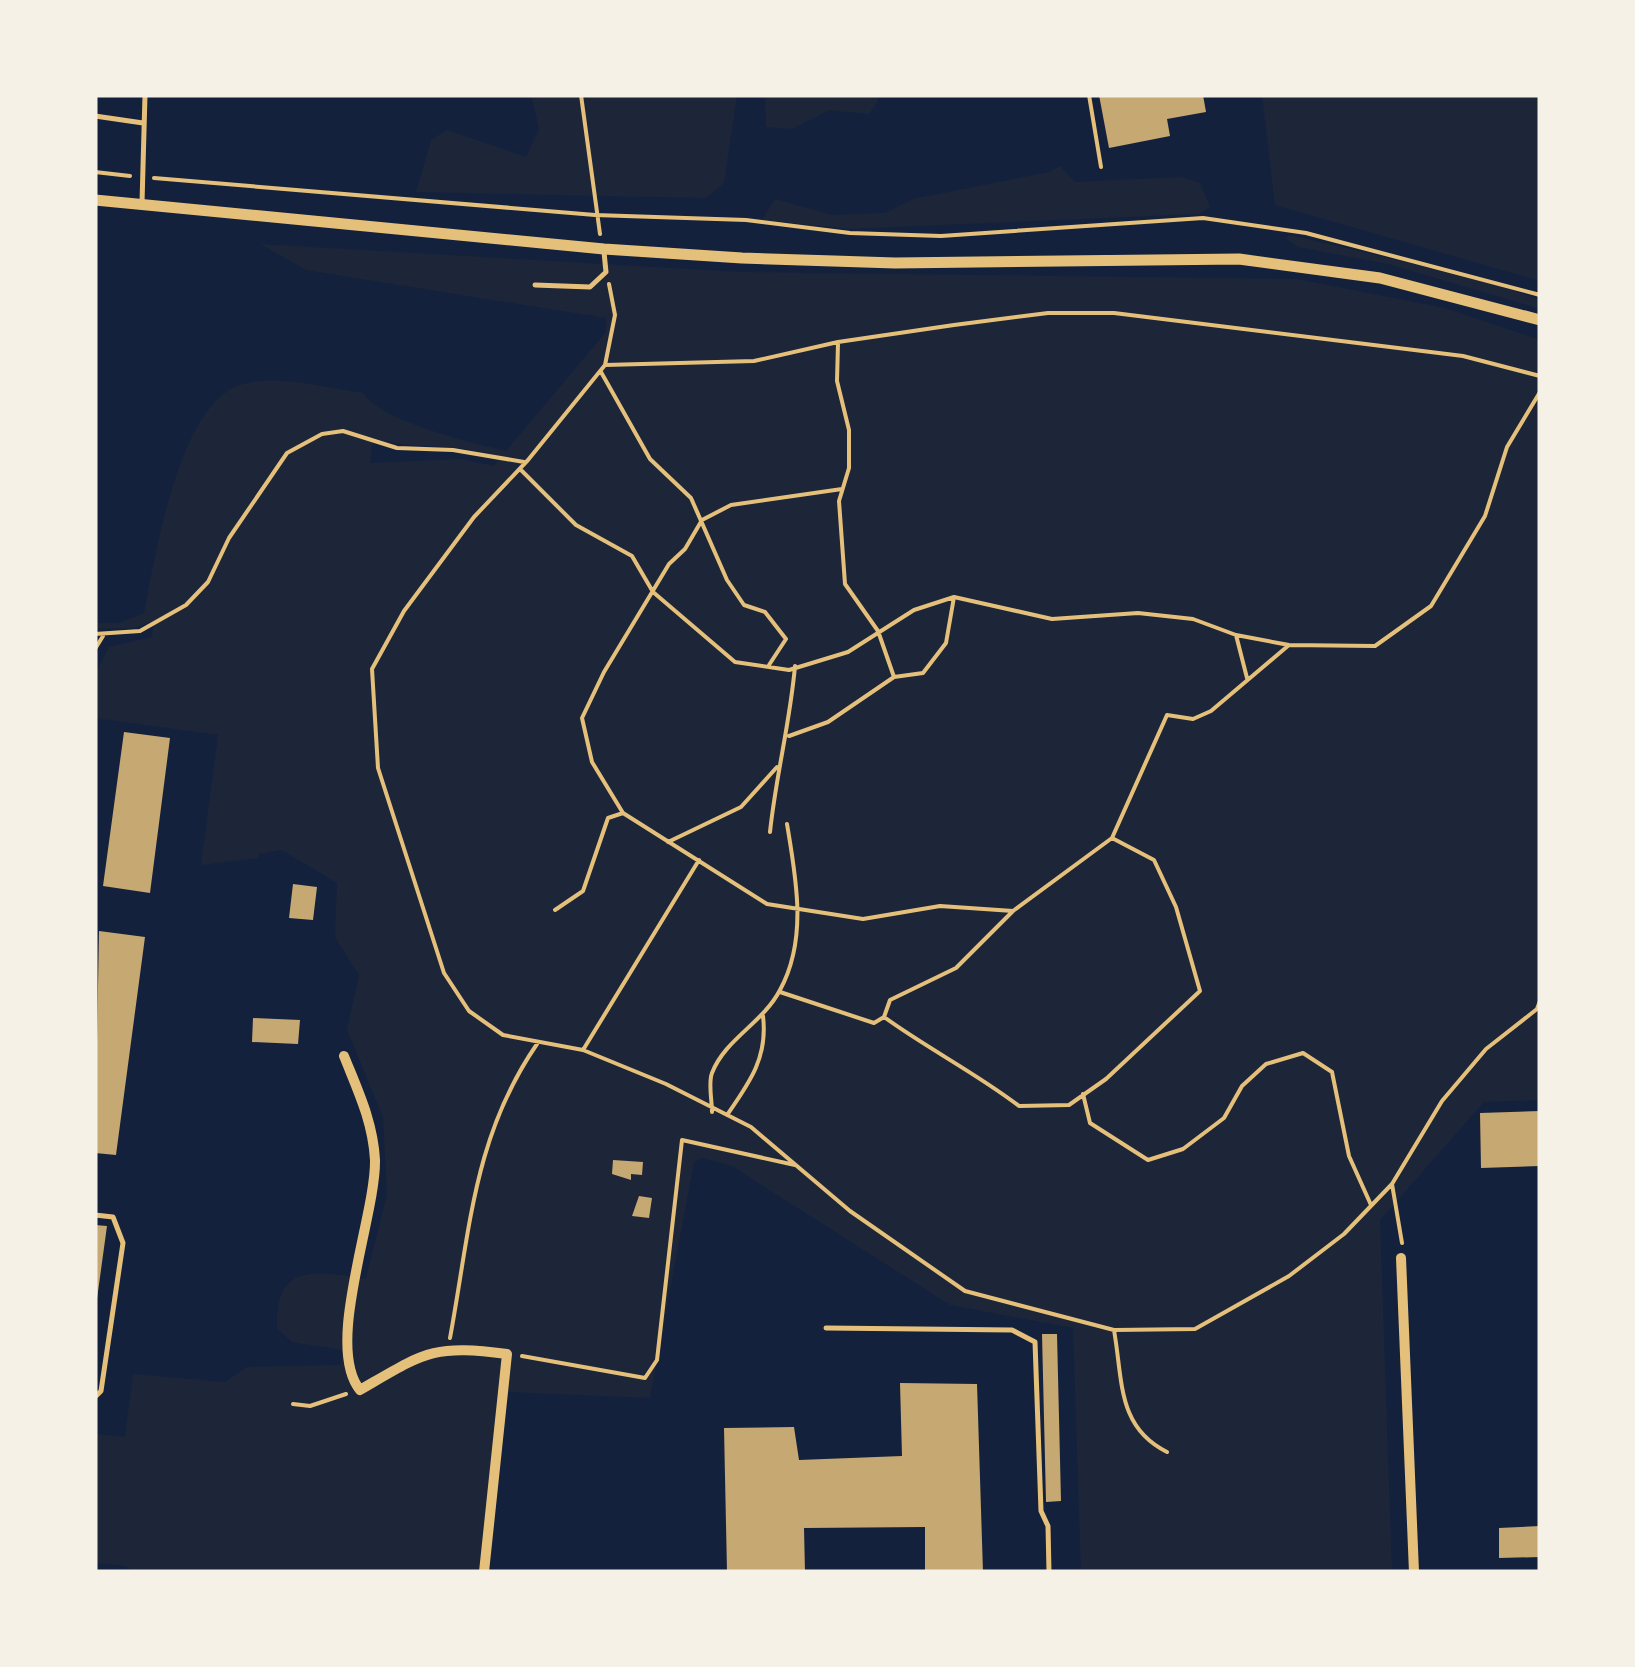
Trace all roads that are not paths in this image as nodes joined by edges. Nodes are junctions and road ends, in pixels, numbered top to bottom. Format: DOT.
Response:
graph roads {
  1 [pos="145,95"];
  2 [pos="95,116"];
  3 [pos="143,123"];
  4 [pos="95,200"];
  5 [pos="142,206"];
  6 [pos="604,250"];
  7 [pos="535,284"];
  8 [pos="1540,320"];
  9 [pos="344,1056"];
  10 [pos="95,1215"];
  11 [pos="1401,1258"];
  12 [pos="826,1328"];
  13 [pos="95,1397"];
  14 [pos="484,1572"];
  15 [pos="1048,1572"];
  16 [pos="1414,1572"];
  1 -- 3 [label="lane"];
  2 -- 3 [label="lane"];
  3 -- 5 [label="lane"];
  4 -- 5 [label="street"];
  5 -- 6 [label="street"];
  6 -- 7 [label="lane"];
  6 -- 8 [label="street"];
  9 -- 14 [label="street"];
  10 -- 13 [label="lane"];
  11 -- 16 [label="street"];
  12 -- 15 [label="lane"];
}
